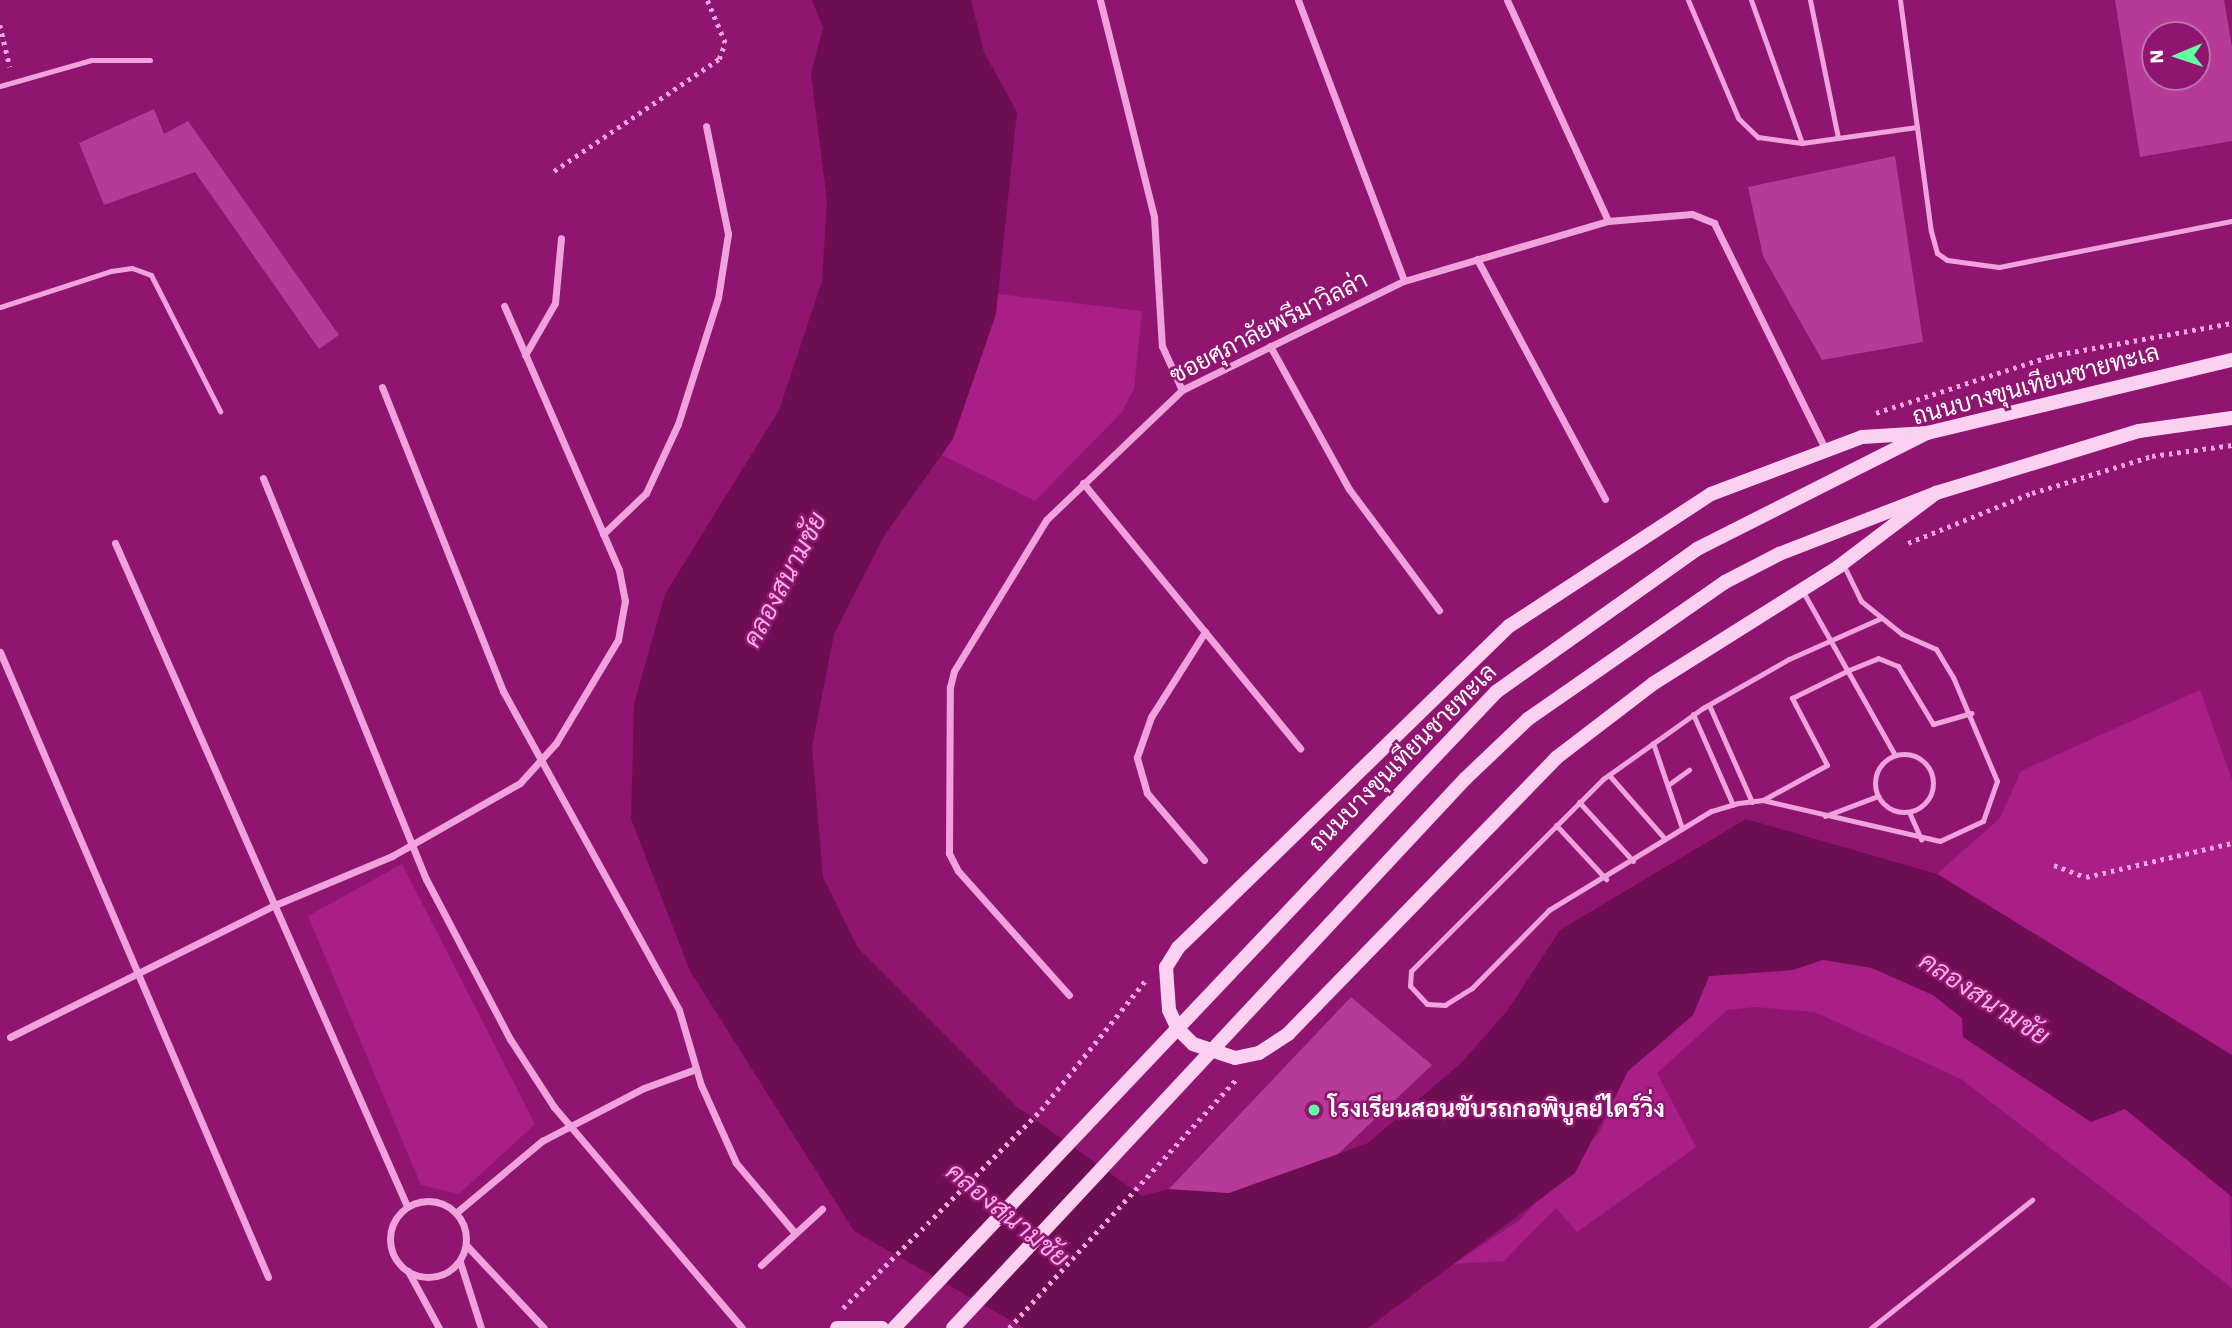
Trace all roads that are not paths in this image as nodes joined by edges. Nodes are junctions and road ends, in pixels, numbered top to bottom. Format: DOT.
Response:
graph roads {
  1 [pos="1100,0"];
  2 [pos="1298,0"];
  3 [pos="1507,0"];
  4 [pos="1688,0"];
  5 [pos="1751,0"];
  6 [pos="1810,0"];
  7 [pos="1899,0"];
  8 [pos="150,60"];
  9 [pos="0,86"];
  10 [pos="706,126"];
  11 [pos="1917,127"];
  12 [pos="1838,138"];
  13 [pos="1802,143"];
  14 [pos="1608,221"];
  15 [pos="2232,221"];
  16 [pos="561,238"];
  17 [pos="1478,259"];
  18 [pos="1404,281"];
  19 [pos="504,306"];
  20 [pos="0,307"];
  21 [pos="1270,346"];
  22 [pos="525,355"];
  23 [pos="2232,360"];
  24 [pos="382,387"];
  25 [pos="1182,390"];
  26 [pos="220,411"];
  27 [pos="2232,418"];
  28 [pos="1927,433"];
  29 [pos="1825,449"];
  30 [pos="263,478"];
  31 [pos="1083,483"];
  32 [pos="1936,493"];
  33 [pos="1605,499"];
  34 [pos="603,534"];
  35 [pos="115,543"];
  36 [pos="1842,564"];
  37 [pos="1802,590"];
  38 [pos="1439,610"];
  39 [pos="1881,618"];
  40 [pos="1205,632"];
  41 [pos="1832,640"];
  42 [pos="0,652"];
  43 [pos="1849,670"];
  44 [pos="1709,705"];
  45 [pos="1971,713"];
  46 [pos="1693,714"];
  47 [pos="1653,743"];
  48 [pos="1300,748"];
  49 [pos="1895,755"];
  50 [pos="541,760"];
  51 [pos="1689,770"];
  52 [pos="1609,775"];
  53 [pos="1668,785"];
  54 [pos="1878,796"];
  55 [pos="1763,800"];
  56 [pos="1579,802"];
  57 [pos="1752,802"];
  58 [pos="1733,805"];
  59 [pos="1909,812"];
  60 [pos="1825,816"];
  61 [pos="1556,825"];
  62 [pos="1682,828"];
  63 [pos="1665,839"];
  64 [pos="1921,839"];
  65 [pos="412,845"];
  66 [pos="1204,860"];
  67 [pos="1633,861"];
  68 [pos="1606,879"];
  69 [pos="275,905"];
  70 [pos="138,973"];
  71 [pos="1069,995"];
  72 [pos="10,1037"];
  73 [pos="696,1069"];
  74 [pos="571,1127"];
  75 [pos="2032,1200"];
  76 [pos="407,1206"];
  77 [pos="822,1209"];
  78 [pos="457,1212"];
  79 [pos="795,1233"];
  80 [pos="467,1246"];
  81 [pos="460,1262"];
  82 [pos="761,1265"];
  83 [pos="408,1270"];
  84 [pos="268,1277"];
  85 [pos="834,1324"];
  86 [pos="439,1328"];
  87 [pos="481,1328"];
  88 [pos="544,1328"];
  89 [pos="742,1328"];
  90 [pos="882,1328"];
  91 [pos="894,1328"];
  92 [pos="953,1328"];
  93 [pos="1871,1328"];
  1 -- 25 [label="street"];
  2 -- 18 [label="street"];
  3 -- 14 [label="street"];
  4 -- 13 [label="lane"];
  5 -- 13 [label="lane"];
  6 -- 12 [label="lane"];
  7 -- 11 [label="lane"];
  8 -- 9 [label="lane"];
  10 -- 34 [label="street"];
  11 -- 12 [label="lane"];
  11 -- 15 [label="lane"];
  12 -- 13 [label="lane"];
  14 -- 17 [label="street, ซอยศุภาลัยพรีมาวิลล่า"];
  14 -- 29 [label="street, ซอยศุภาลัยพรีมาวิลล่า"];
  16 -- 22 [label="street"];
  17 -- 18 [label="street, ซอยศุภาลัยพรีมาวิลล่า"];
  17 -- 33 [label="street"];
  18 -- 21 [label="street, ซอยศุภาลัยพรีมาวิลล่า"];
  19 -- 22 [label="street"];
  20 -- 26 [label="lane"];
  21 -- 25 [label="street, ซอยศุภาลัยพรีมาวิลล่า"];
  21 -- 38 [label="street"];
  22 -- 34 [label="street"];
  23 -- 28 [label="main road, ถนนบางขุนเทียนชายทะเล"];
  24 -- 50 [label="street"];
  25 -- 31 [label="street, ซอยศุภาลัยพรีมาวิลล่า"];
  27 -- 32 [label="main road"];
  28 -- 29 [label="main road"];
  28 -- 91 [label="main road, ถนนบางขุนเทียนชายทะเล, bridge"];
  29 -- 37 [label="main road"];
  30 -- 65 [label="street"];
  31 -- 40 [label="street"];
  31 -- 71 [label="street, ซอยศุภาลัยพรีมาวิลล่า"];
  32 -- 36 [label="main road"];
  32 -- 92 [label="main road, bridge"];
  34 -- 50 [label="street"];
  35 -- 69 [label="street"];
  36 -- 37 [label="main road"];
  36 -- 39 [label="lane"];
  37 -- 41 [label="lane"];
  39 -- 41 [label="lane"];
  39 -- 45 [label="lane"];
  40 -- 48 [label="street"];
  40 -- 66 [label="street"];
  41 -- 43 [label="lane"];
  41 -- 44 [label="lane"];
  42 -- 70 [label="street"];
  43 -- 45 [label="lane"];
  43 -- 49 [label="lane"];
  43 -- 55 [label="lane"];
  44 -- 46 [label="lane"];
  44 -- 57 [label="lane"];
  45 -- 64 [label="lane"];
  46 -- 47 [label="lane"];
  46 -- 58 [label="lane"];
  47 -- 52 [label="lane"];
  47 -- 53 [label="lane"];
  49 -- 54 [label="lane"];
  49 -- 59 [label="lane"];
  50 -- 65 [label="street"];
  50 -- 73 [label="street"];
  51 -- 53 [label="lane"];
  52 -- 56 [label="lane"];
  52 -- 63 [label="lane"];
  53 -- 62 [label="lane"];
  54 -- 59 [label="lane"];
  54 -- 60 [label="lane"];
  55 -- 57 [label="lane"];
  55 -- 60 [label="lane"];
  56 -- 61 [label="lane"];
  56 -- 67 [label="lane"];
  57 -- 58 [label="lane"];
  58 -- 62 [label="lane"];
  59 -- 64 [label="lane"];
  60 -- 64 [label="lane"];
  61 -- 68 [label="lane"];
  61 -- 68 [label="lane"];
  62 -- 63 [label="lane"];
  63 -- 67 [label="lane"];
  65 -- 69 [label="street"];
  65 -- 74 [label="street"];
  67 -- 68 [label="lane"];
  69 -- 70 [label="street"];
  69 -- 76 [label="street"];
  70 -- 72 [label="street"];
  70 -- 84 [label="street"];
  73 -- 74 [label="street"];
  73 -- 79 [label="street"];
  74 -- 78 [label="street"];
  74 -- 89 [label="street"];
  75 -- 93 [label="lane"];
  76 -- 78 [label="street"];
  76 -- 83 [label="street"];
  77 -- 79 [label="street"];
  78 -- 80 [label="street"];
  79 -- 82 [label="street"];
  80 -- 81 [label="street"];
  80 -- 88 [label="street"];
  81 -- 83 [label="street"];
  81 -- 87 [label="street"];
  83 -- 86 [label="street"];
  85 -- 90 [label="main road"];
}
